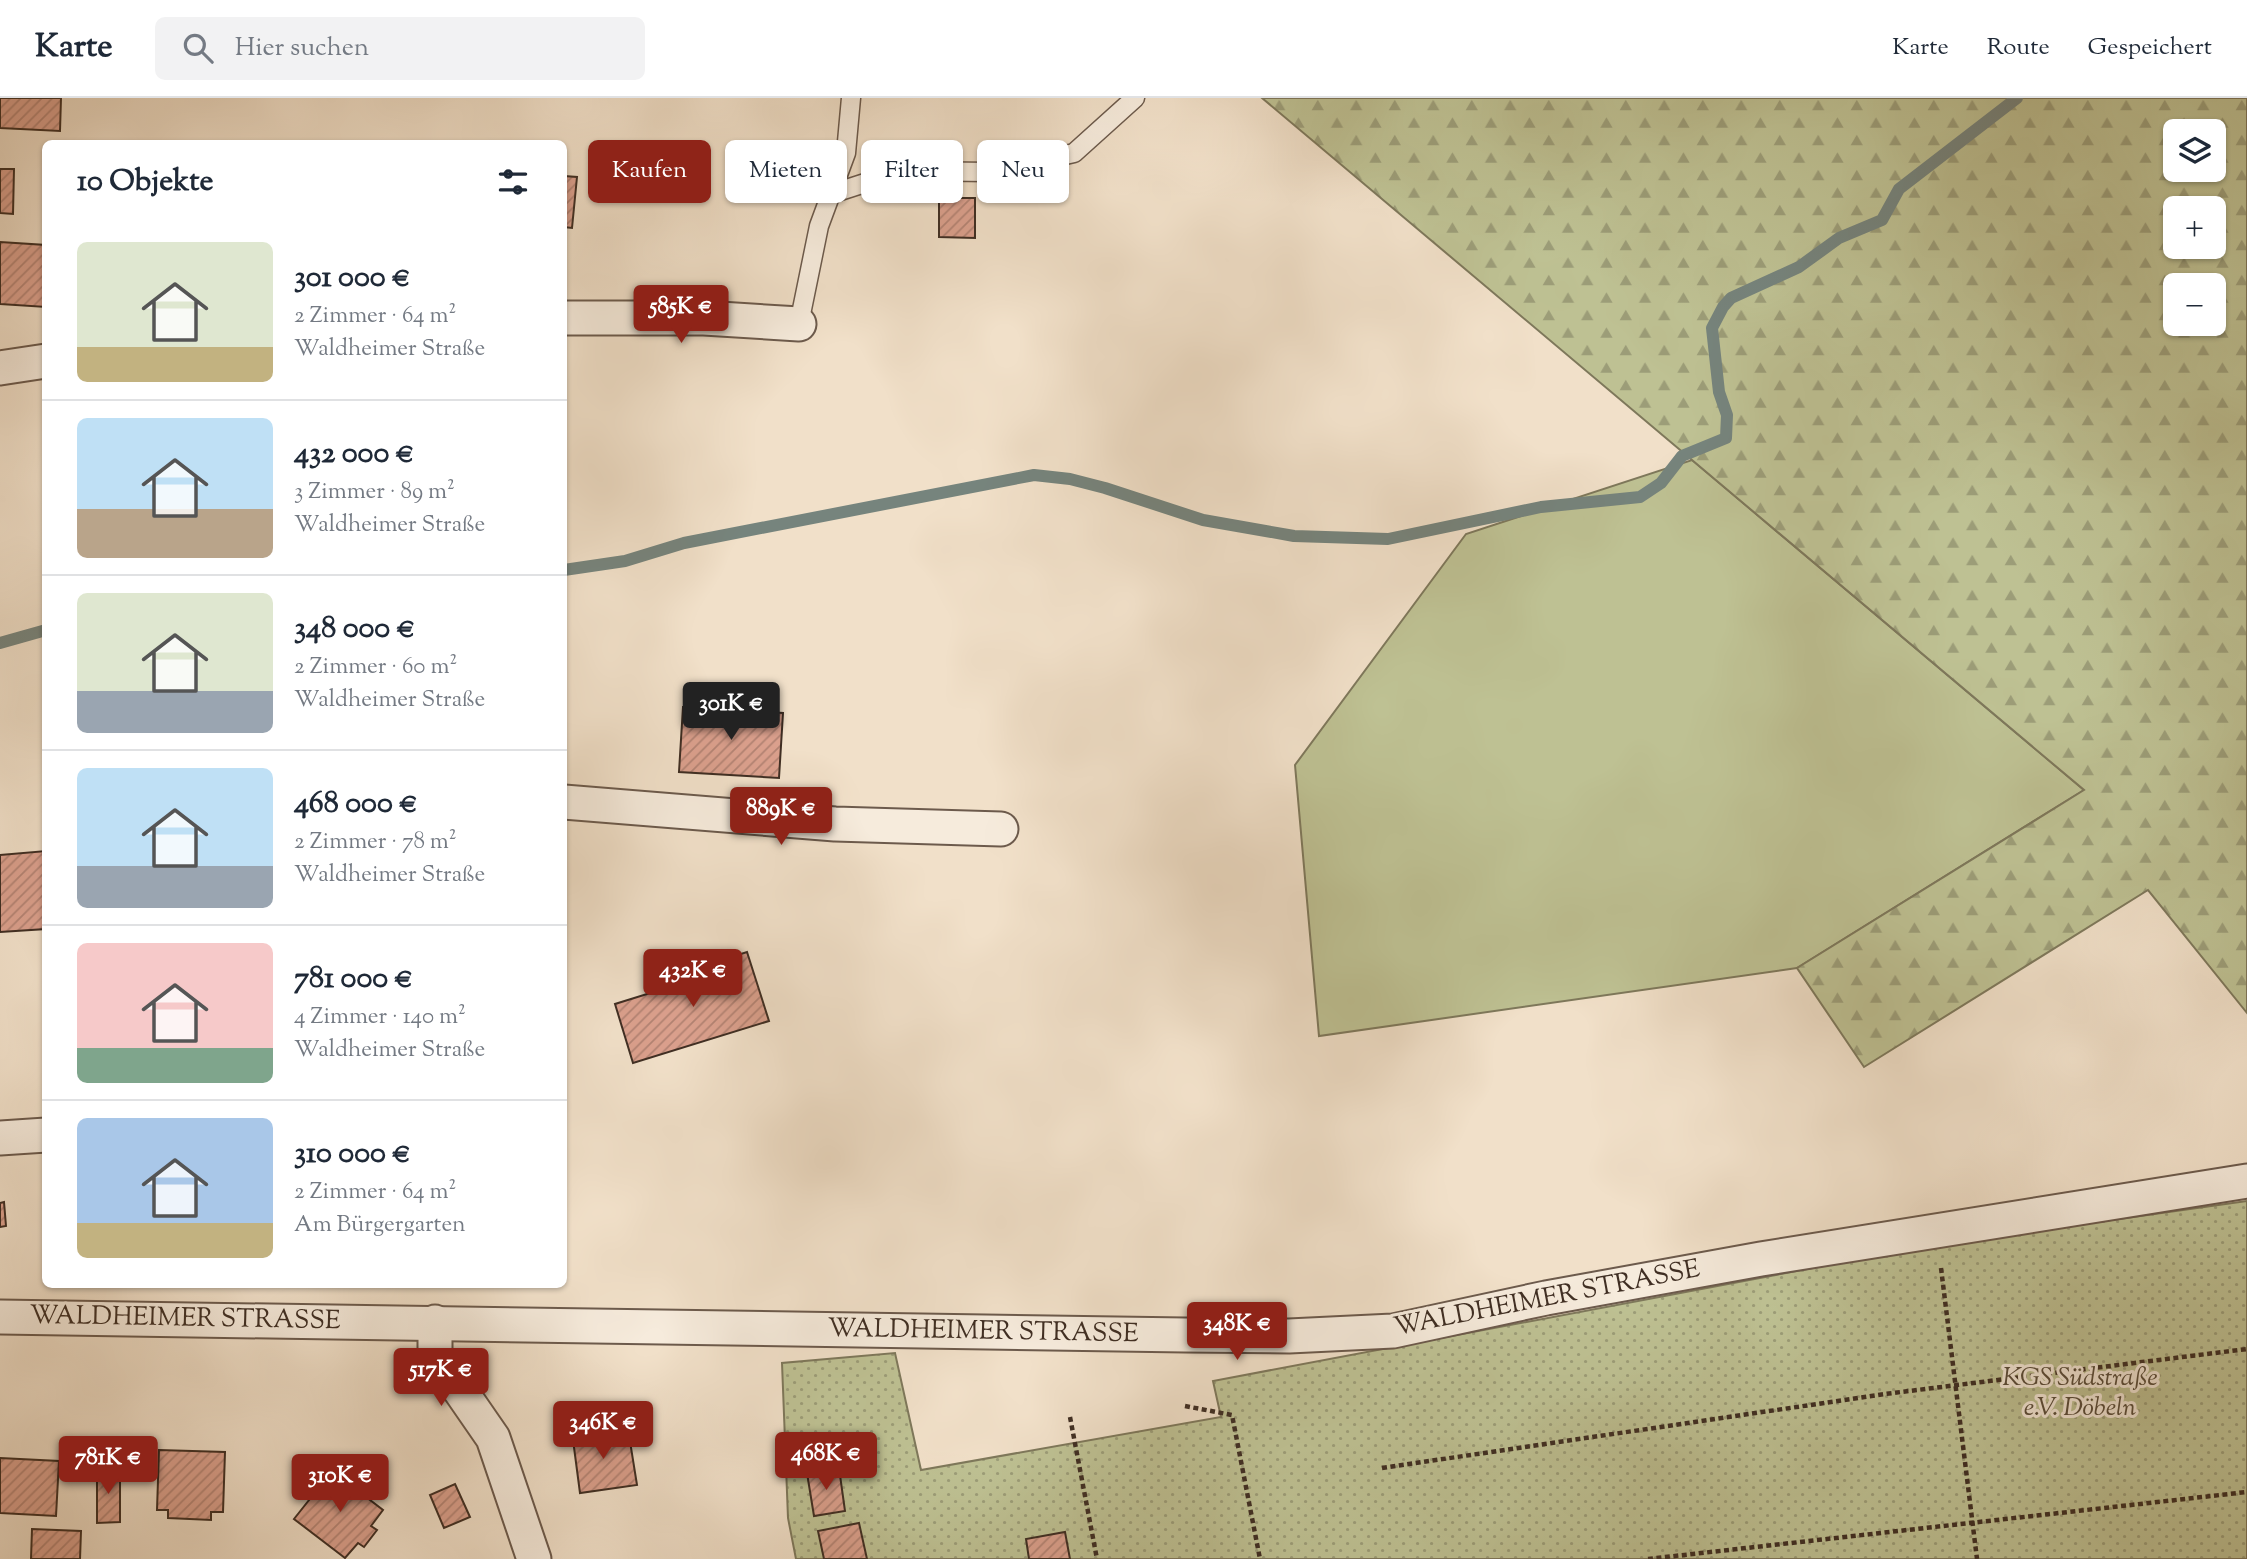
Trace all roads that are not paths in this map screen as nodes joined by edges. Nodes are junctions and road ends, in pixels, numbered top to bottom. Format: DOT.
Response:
graph roads {
  1 [pos="851,98"];
  2 [pos="1135,98"];
  3 [pos="846,140"];
  4 [pos="847,189"];
  5 [pos="828,203"];
  6 [pos="567,317"];
  7 [pos="799,324"];
  8 [pos="42,362"];
  9 [pos="0,368"];
  10 [pos="567,802"];
  11 [pos="1001,828"];
  12 [pos="42,1135"];
  13 [pos="0,1138"];
  14 [pos="2247,1181"];
  15 [pos="0,1317"];
  16 [pos="435,1322"];
  17 [pos="534,1559"];
  1 -- 3 [label="lane"];
  2 -- 4 [label="lane"];
  5 -- 7 [label="lane"];
  6 -- 7 [label="street"];
  8 -- 9 [label="street"];
  10 -- 11 [label="street"];
  12 -- 13 [label="street"];
  14 -- 16 [label="street, WALDHEIMER STRASSE"];
  15 -- 16 [label="street, WALDHEIMER STRASSE"];
  16 -- 17 [label="street"];
}
